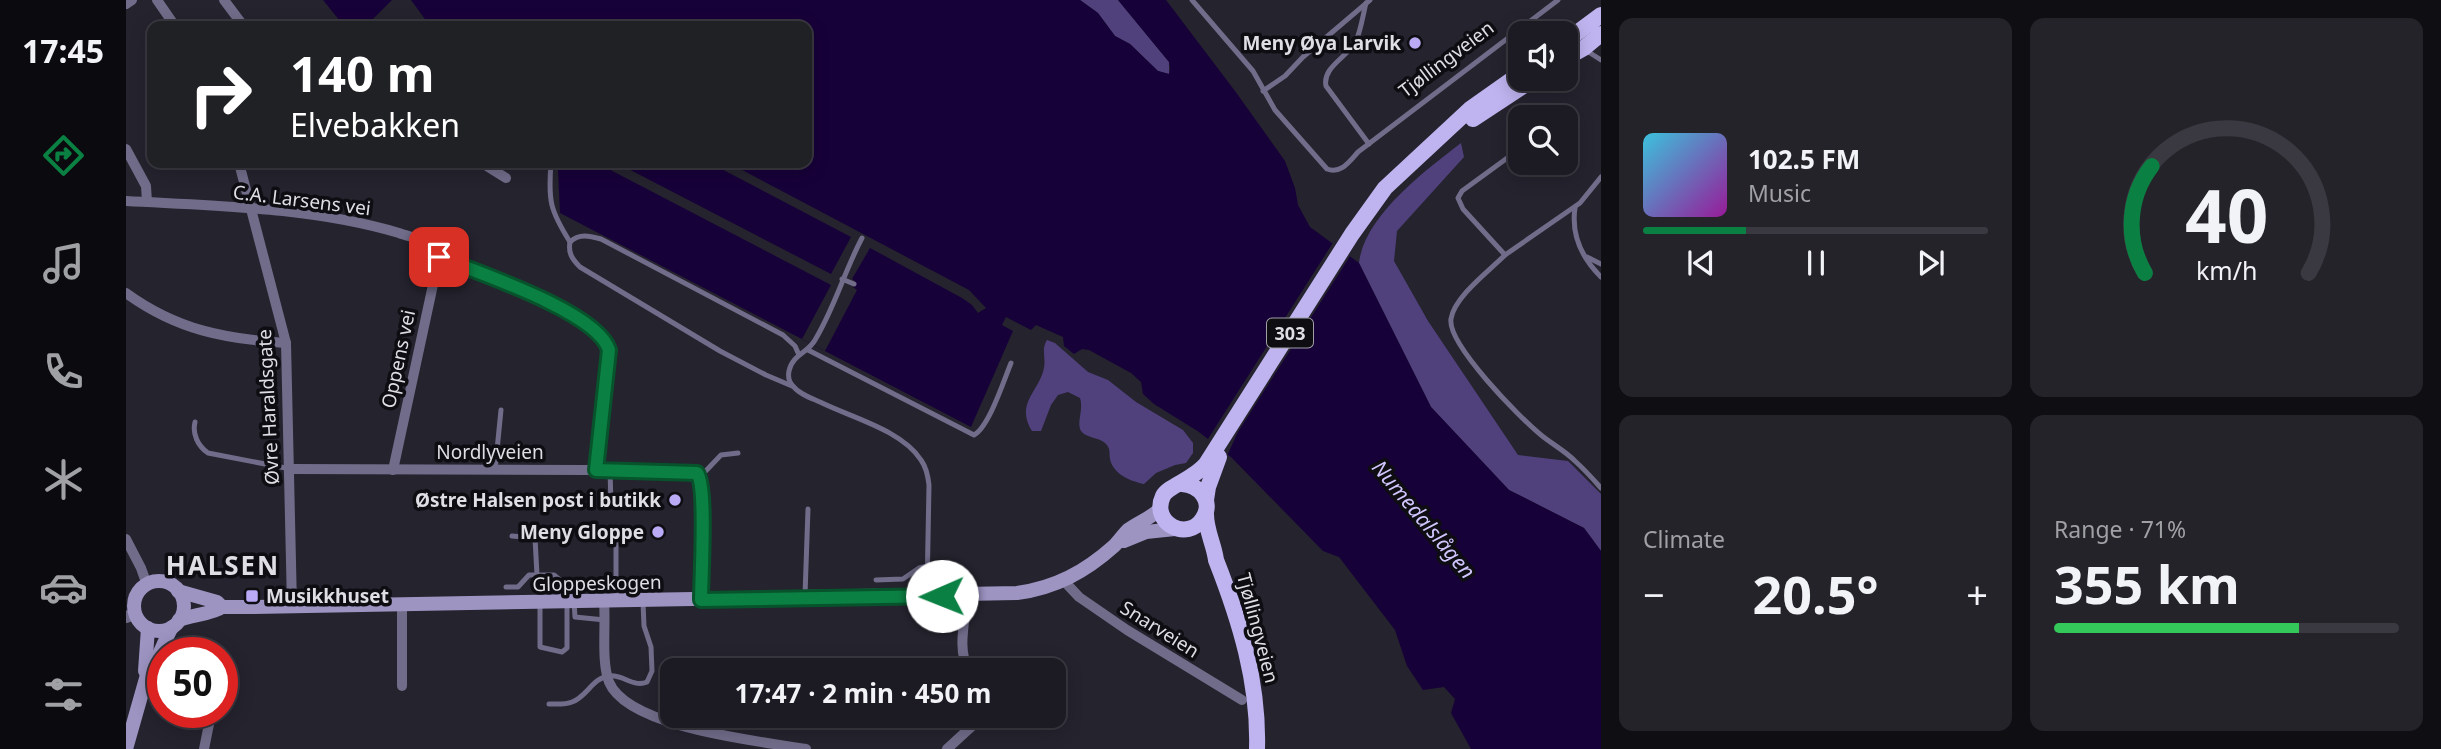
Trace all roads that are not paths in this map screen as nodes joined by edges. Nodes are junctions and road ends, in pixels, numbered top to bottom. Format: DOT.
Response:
graph roads {
  1 [pos="132,0"];
  2 [pos="157,0"];
  3 [pos="224,0"];
  4 [pos="1192,0"];
  5 [pos="1559,0"];
  6 [pos="1368,1"];
  7 [pos="126,4"];
  8 [pos="1601,15"];
  9 [pos="172,21"];
  10 [pos="240,21"];
  11 [pos="1584,29"];
  12 [pos="1578,33"];
  13 [pos="1601,34"];
  14 [pos="1584,48"];
  15 [pos="1578,51"];
  16 [pos="1601,60"];
  17 [pos="1508,82"];
  18 [pos="1263,91"];
  19 [pos="1515,91"];
  20 [pos="1369,144"];
  21 [pos="126,149"];
  22 [pos="1420,152"];
  23 [pos="1508,157"];
  24 [pos="240,168"];
  25 [pos="490,168"];
  26 [pos="551,168"];
  27 [pos="1601,177"];
  28 [pos="506,178"];
  29 [pos="126,201"];
  30 [pos="146,202"];
  31 [pos="1575,207"];
  32 [pos="252,209"];
  33 [pos="862,238"];
  34 [pos="570,242"];
  35 [pos="1505,255"];
  36 [pos="439,257"];
  37 [pos="1587,257"];
  38 [pos="1601,264"];
  39 [pos="1601,277"];
  40 [pos="842,279"];
  41 [pos="854,284"];
  42 [pos="126,293"];
  43 [pos="286,343"];
  44 [pos="808,350"];
  45 [pos="799,355"];
  46 [pos="1011,363"];
  47 [pos="792,386"];
  48 [pos="501,410"];
  49 [pos="194,422"];
  50 [pos="738,453"];
  51 [pos="290,469"];
  52 [pos="393,470"];
  53 [pos="495,470"];
  54 [pos="596,470"];
  55 [pos="610,470"];
  56 [pos="1207,472"];
  57 [pos="695,474"];
  58 [pos="1182,484"];
  59 [pos="1601,488"];
  60 [pos="611,505"];
  61 [pos="1206,507"];
  62 [pos="808,509"];
  63 [pos="1160,509"];
  64 [pos="1179,529"];
  65 [pos="512,536"];
  66 [pos="126,538"];
  67 [pos="616,543"];
  68 [pos="1116,544"];
  69 [pos="1216,560"];
  70 [pos="927,566"];
  71 [pos="537,575"];
  72 [pos="876,580"];
  73 [pos="1064,581"];
  74 [pos="147,584"];
  75 [pos="506,587"];
  76 [pos="178,591"];
  77 [pos="967,595"];
  78 [pos="927,596"];
  79 [pos="805,598"];
  80 [pos="701,600"];
  81 [pos="610,601"];
  82 [pos="643,601"];
  83 [pos="567,602"];
  84 [pos="540,603"];
  85 [pos="401,605"];
  86 [pos="292,606"];
  87 [pos="222,607"];
  88 [pos="131,615"];
  89 [pos="605,620"];
  90 [pos="176,624"];
  91 [pos="148,628"];
  92 [pos="147,637"];
  93 [pos="168,637"];
  94 [pos="147,642"];
  95 [pos="963,658"];
  96 [pos="147,676"];
  97 [pos="607,676"];
  98 [pos="402,686"];
  99 [pos="1242,700"];
  100 [pos="549,704"];
  101 [pos="208,728"];
  102 [pos="970,728"];
  103 [pos="126,749"];
  104 [pos="204,749"];
  105 [pos="806,749"];
  106 [pos="947,749"];
  107 [pos="1256,749"];
  1 -- 7 [label="street"];
  2 -- 9 [label="street"];
  3 -- 10 [label="street"];
  4 -- 18 [label="lane, Tjøllingveien"];
  5 -- 20 [label="lane, Tjøllingveien"];
  6 -- 18 [label="lane"];
  6 -- 20 [label="lane"];
  8 -- 11 [label="main road"];
  11 -- 12 [label="main road"];
  11 -- 13 [label="lane"];
  11 -- 14 [label="lane"];
  13 -- 14 [label="main road"];
  14 -- 15 [label="main road"];
  14 -- 16 [label="lane"];
  17 -- 22 [label="main road, 303"];
  18 -- 20 [label="lane, Tjøllingveien"];
  19 -- 22 [label="main road, 303"];
  21 -- 30 [label="street"];
  22 -- 56 [label="main road, 303"];
  23 -- 35 [label="lane"];
  24 -- 32 [label="street, Øvre Haraldsgate"];
  25 -- 28 [label="street"];
  26 -- 34 [label="lane"];
  27 -- 31 [label="lane"];
  29 -- 30 [label="street, C.A. Larsens vei"];
  30 -- 32 [label="street, C.A. Larsens vei"];
  31 -- 35 [label="lane"];
  31 -- 37 [label="lane"];
  32 -- 36 [label="street, C.A. Larsens vei"];
  32 -- 43 [label="street, Øvre Haraldsgate"];
  33 -- 40 [label="lane"];
  34 -- 45 [label="lane"];
  34 -- 47 [label="lane"];
  35 -- 59 [label="lane"];
  36 -- 52 [label="street, Oppens vei"];
  36 -- 54 [label="street, C.A. Larsens vei"];
  37 -- 38 [label="lane"];
  37 -- 39 [label="lane"];
  40 -- 41 [label="lane"];
  40 -- 44 [label="lane"];
  42 -- 43 [label="street"];
  43 -- 51 [label="street, Øvre Haraldsgate"];
  44 -- 45 [label="lane"];
  44 -- 46 [label="lane"];
  45 -- 47 [label="lane"];
  47 -- 70 [label="lane"];
  48 -- 53 [label="lane"];
  49 -- 51 [label="lane"];
  50 -- 57 [label="lane"];
  51 -- 52 [label="street, Nordlyveien"];
  51 -- 86 [label="street, Øvre Haraldsgate"];
  52 -- 53 [label="street, Nordlyveien"];
  53 -- 54 [label="street, Nordlyveien"];
  54 -- 55 [label="street, Nordlyveien"];
  55 -- 57 [label="street, Nordlyveien"];
  55 -- 60 [label="lane"];
  56 -- 58 [label="main road"];
  56 -- 61 [label="main road, Tjøllingveien / 303"];
  57 -- 80 [label="street"];
  58 -- 61 [label="main road"];
  58 -- 63 [label="main road"];
  61 -- 64 [label="main road"];
  61 -- 69 [label="main road, Tjøllingveien / 303"];
  62 -- 79 [label="lane"];
  63 -- 64 [label="main road, 303"];
  63 -- 68 [label="main road, Gloppeskogen"];
  64 -- 68 [label="main road, Gloppeskogen"];
  64 -- 69 [label="main road, Tjøllingveien / 303"];
  65 -- 71 [label="lane"];
  66 -- 74 [label="street"];
  67 -- 81 [label="lane"];
  68 -- 73 [label="main road, Gloppeskogen"];
  69 -- 107 [label="main road, Tjøllingveien / 303"];
  70 -- 72 [label="lane"];
  70 -- 78 [label="lane"];
  71 -- 75 [label="lane"];
  71 -- 83 [label="lane"];
  73 -- 77 [label="main road, Gloppeskogen"];
  73 -- 99 [label="street, Snarveien"];
  74 -- 76 [label="main road"];
  74 -- 88 [label="main road"];
  76 -- 87 [label="main road, Gloppeskogen"];
  76 -- 90 [label="main road"];
  77 -- 78 [label="main road, Gloppeskogen"];
  77 -- 95 [label="street"];
  78 -- 79 [label="main road, Gloppeskogen"];
  79 -- 80 [label="main road, Gloppeskogen"];
  80 -- 82 [label="main road, Gloppeskogen"];
  81 -- 82 [label="main road, Gloppeskogen"];
  81 -- 83 [label="main road, Gloppeskogen"];
  81 -- 89 [label="street"];
  82 -- 97 [label="lane"];
  83 -- 84 [label="main road, Gloppeskogen"];
  83 -- 84 [label="lane"];
  83 -- 89 [label="lane"];
  84 -- 85 [label="main road, Gloppeskogen"];
  85 -- 86 [label="main road, Gloppeskogen"];
  85 -- 98 [label="street"];
  86 -- 87 [label="main road, Gloppeskogen"];
  87 -- 90 [label="main road, Gloppeskogen"];
  88 -- 91 [label="main road"];
  89 -- 97 [label="street"];
  90 -- 91 [label="main road"];
  90 -- 93 [label="main road"];
  91 -- 92 [label="main road"];
  94 -- 96 [label="main road"];
  96 -- 103 [label="main road"];
  97 -- 100 [label="lane"];
  97 -- 105 [label="street"];
  101 -- 104 [label="street"];
  102 -- 106 [label="street"];
}
